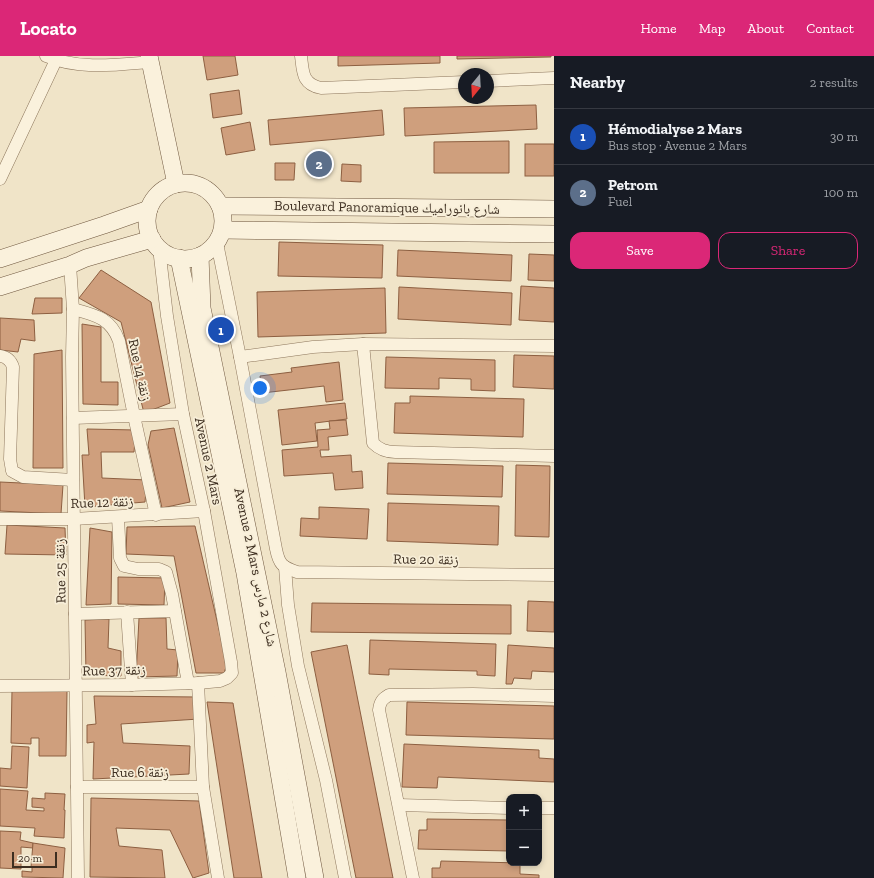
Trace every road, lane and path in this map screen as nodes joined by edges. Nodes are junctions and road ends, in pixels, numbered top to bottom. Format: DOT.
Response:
graph roads {
  1 [pos="301,56"];
  2 [pos="51,58"];
  3 [pos="149,59"];
  4 [pos="554,78"];
  5 [pos="494,81"];
  6 [pos="458,82"];
  7 [pos="0,179"];
  8 [pos="176,184"];
  9 [pos="220,206"];
  10 [pos="149,209"];
  11 [pos="554,209"];
  12 [pos="554,234"];
  13 [pos="220,237"];
  14 [pos="156,244"];
  15 [pos="200,256"];
  16 [pos="179,258"];
  17 [pos="0,259"];
  18 [pos="70,265"];
  19 [pos="0,287"];
  20 [pos="73,309"];
  21 [pos="363,344"];
  22 [pos="554,346"];
  23 [pos="0,356"];
  24 [pos="240,357"];
  25 [pos="183,414"];
  26 [pos="134,416"];
  27 [pos="73,418"];
  28 [pos="554,456"];
  29 [pos="74,480"];
  30 [pos="204,511"];
  31 [pos="156,515"];
  32 [pos="118,517"];
  33 [pos="0,519"];
  34 [pos="74,519"];
  35 [pos="285,567"];
  36 [pos="554,575"];
  37 [pos="175,611"];
  38 [pos="127,612"];
  39 [pos="75,614"];
  40 [pos="227,678"];
  41 [pos="193,683"];
  42 [pos="76,685"];
  43 [pos="132,685"];
  44 [pos="0,686"];
  45 [pos="554,696"];
  46 [pos="77,787"];
  47 [pos="203,787"];
  48 [pos="399,805"];
  49 [pos="506,808"];
  50 [pos="542,808"];
  51 [pos="554,808"];
  52 [pos="78,878"];
  53 [pos="218,878"];
  54 [pos="297,878"];
  55 [pos="315,878"];
  56 [pos="345,878"];
  57 [pos="413,878"];
  1 -- 6 [label="street"];
  2 -- 3 [label="street"];
  2 -- 7 [label="street"];
  3 -- 8 [label="main road"];
  4 -- 5 [label="street"];
  8 -- 9 [label="main road"];
  8 -- 10 [label="main road"];
  9 -- 11 [label="main road, Boulevard Panoramique شارع بانوراميك"];
  9 -- 13 [label="main road"];
  10 -- 14 [label="main road"];
  10 -- 17 [label="main road"];
  12 -- 13 [label="main road, Boulevard Panoramique شارع بانوراميك"];
  13 -- 15 [label="main road"];
  13 -- 24 [label="street"];
  14 -- 16 [label="main road"];
  14 -- 18 [label="main road"];
  14 -- 25 [label="street, Avenue 2 Mars"];
  15 -- 16 [label="main road"];
  15 -- 55 [label="main road, Avenue 2 Mars شارع 2 مارس"];
  16 -- 54 [label="main road, Avenue 2 Mars شارع 2 مارس"];
  18 -- 19 [label="main road"];
  18 -- 20 [label="street, Rue 25 زنقة"];
  20 -- 26 [label="street, Rue 14 زنقة"];
  20 -- 27 [label="street, Rue 25 زنقة"];
  21 -- 22 [label="street"];
  21 -- 24 [label="street"];
  21 -- 28 [label="street"];
  23 -- 29 [label="street"];
  24 -- 35 [label="street"];
  25 -- 26 [label="street"];
  25 -- 30 [label="street, Avenue 2 Mars"];
  26 -- 27 [label="street"];
  26 -- 31 [label="street, Rue 14 زنقة"];
  27 -- 29 [label="street, Rue 25 زنقة"];
  29 -- 34 [label="street, Rue 25 زنقة"];
  30 -- 31 [label="street, Rue 12 زنقة"];
  30 -- 40 [label="street, Avenue 2 Mars"];
  31 -- 32 [label="street, Rue 12 زنقة"];
  32 -- 34 [label="street, Rue 12 زنقة"];
  32 -- 37 [label="street"];
  33 -- 34 [label="street, Rue 12 زنقة"];
  34 -- 39 [label="street, Rue 25 زنقة"];
  35 -- 36 [label="street, Rue 20 زنقة"];
  35 -- 56 [label="street"];
  37 -- 38 [label="street"];
  37 -- 41 [label="street"];
  38 -- 39 [label="street"];
  38 -- 43 [label="street"];
  39 -- 42 [label="street, Rue 25 زنقة"];
  40 -- 41 [label="street, Rue 37 زنقة"];
  41 -- 43 [label="street, Rue 37 زنقة"];
  41 -- 47 [label="street"];
  42 -- 43 [label="street, Rue 37 زنقة"];
  42 -- 44 [label="street, Rue 37 زنقة"];
  42 -- 46 [label="street, Rue 25 زنقة"];
  45 -- 48 [label="street"];
  46 -- 47 [label="street, Rue 6 زنقة"];
  46 -- 52 [label="street, Rue 25 زنقة"];
  47 -- 53 [label="street"];
  48 -- 49 [label="street"];
  48 -- 57 [label="street"];
  50 -- 51 [label="street"];
}
